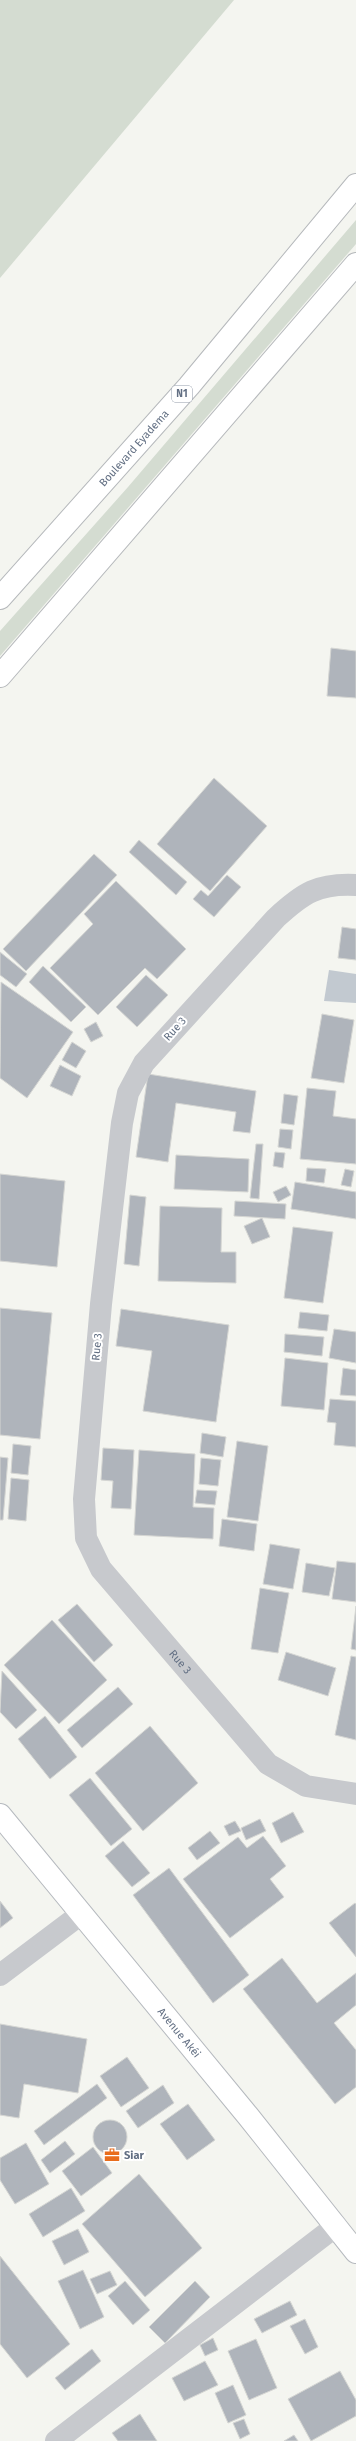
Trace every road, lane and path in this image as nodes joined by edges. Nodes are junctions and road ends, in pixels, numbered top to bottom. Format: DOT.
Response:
graph roads {
  1 [pos="356,185"];
  2 [pos="356,264"];
  3 [pos="0,598"];
  4 [pos="0,676"];
  5 [pos="356,885"];
  6 [pos="356,1794"];
  7 [pos="0,1815"];
  8 [pos="81,1914"];
  9 [pos="0,1975"];
  10 [pos="336,2226"];
  11 [pos="356,2252"];
  12 [pos="56,2441"];
  1 -- 3 [label="main road, Boulevard Eyadema / N1"];
  2 -- 4 [label="main road"];
  5 -- 6 [label="street, Rue 3"];
  7 -- 8 [label="main road, Avenue Akéi"];
  8 -- 9 [label="street"];
  8 -- 10 [label="main road, Avenue Akéi"];
  10 -- 11 [label="main road, Avenue Akéi"];
  10 -- 12 [label="street"];
}
